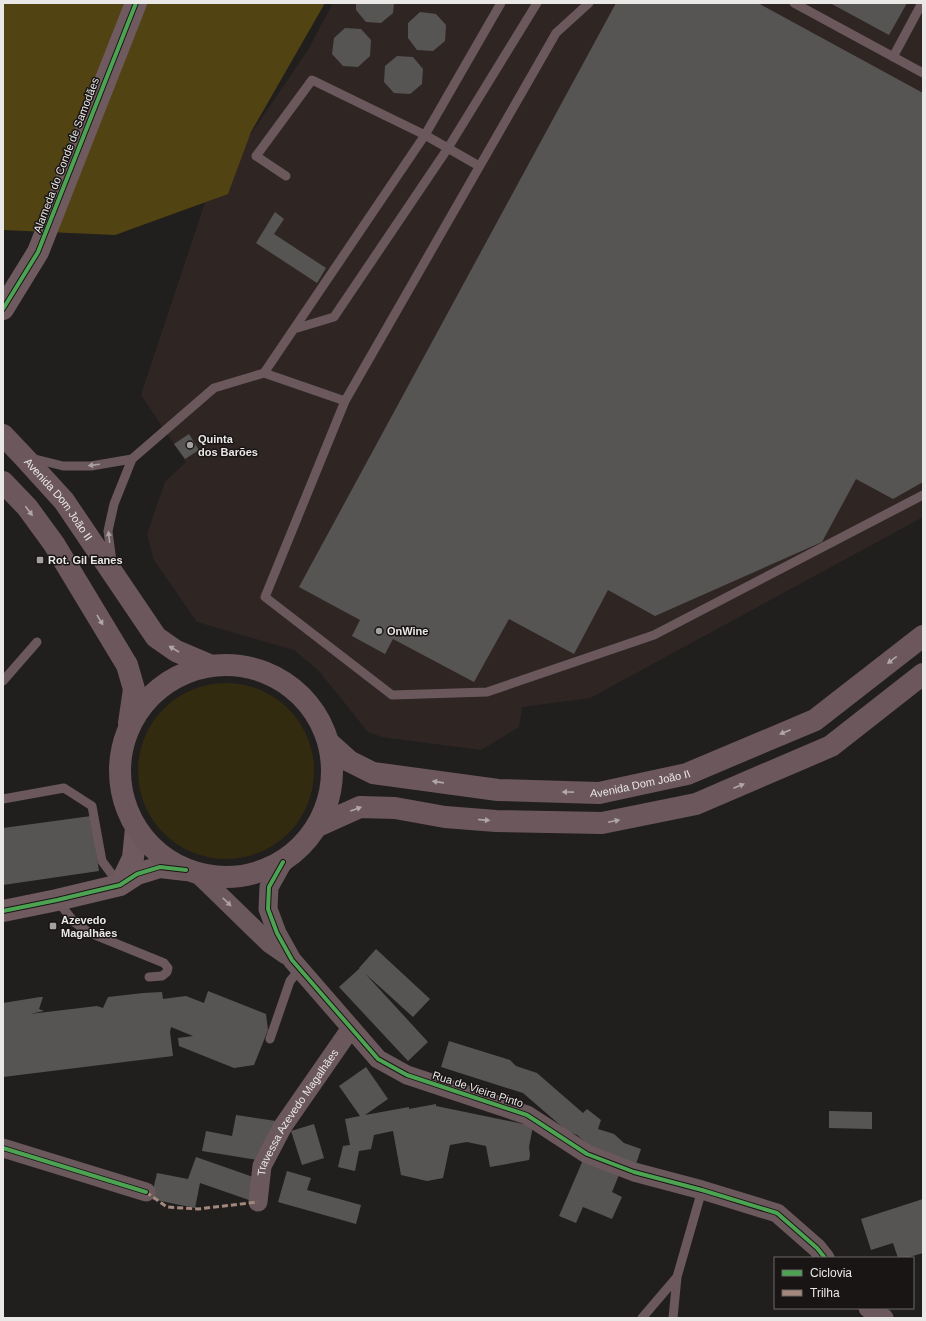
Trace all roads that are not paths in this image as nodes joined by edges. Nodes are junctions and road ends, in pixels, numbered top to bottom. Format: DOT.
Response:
graph roads {
  1 [pos="136,3"];
  2 [pos="501,3"];
  3 [pos="537,3"];
  4 [pos="589,3"];
  5 [pos="794,3"];
  6 [pos="922,3"];
  7 [pos="893,57"];
  8 [pos="923,73"];
  9 [pos="425,135"];
  10 [pos="448,148"];
  11 [pos="479,166"];
  12 [pos="286,176"];
  13 [pos="4,307"];
  14 [pos="294,329"];
  15 [pos="264,373"];
  16 [pos="345,401"];
  17 [pos="3,435"];
  18 [pos="23,456"];
  19 [pos="132,459"];
  20 [pos="3,482"];
  21 [pos="923,495"];
  22 [pos="114,576"];
  23 [pos="923,636"];
  24 [pos="37,642"];
  25 [pos="209,665"];
  26 [pos="923,674"];
  27 [pos="3,681"];
  28 [pos="129,728"];
  29 [pos="329,743"];
  30 [pos="3,799"];
  31 [pos="320,825"];
  32 [pos="136,828"];
  33 [pos="283,862"];
  34 [pos="192,872"];
  35 [pos="120,885"];
  36 [pos="57,900"];
  37 [pos="3,911"];
  38 [pos="296,965"];
  39 [pos="149,977"];
  40 [pos="351,1028"];
  41 [pos="270,1039"];
  42 [pos="3,1148"];
  43 [pos="702,1190"];
  44 [pos="146,1192"];
  45 [pos="258,1202"];
  46 [pos="824,1257"];
  47 [pos="677,1278"];
  48 [pos="869,1309"];
  49 [pos="642,1318"];
  50 [pos="673,1318"];
  51 [pos="884,1318"];
  1 -- 13 [label="street, Alameda do Conde de Samodães"];
  2 -- 9 [label="lane"];
  3 -- 10 [label="lane"];
  4 -- 11 [label="lane"];
  5 -- 7 [label="lane"];
  6 -- 7 [label="lane"];
  7 -- 8 [label="lane"];
  9 -- 10 [label="lane"];
  9 -- 12 [label="lane"];
  9 -- 14 [label="lane"];
  10 -- 11 [label="lane"];
  10 -- 14 [label="lane"];
  11 -- 16 [label="lane"];
  14 -- 15 [label="lane"];
  15 -- 16 [label="lane"];
  15 -- 19 [label="lane"];
  16 -- 21 [label="lane"];
  17 -- 18 [label="main road, Avenida Dom João II"];
  19 -- 18 [label="lane, one-way"];
  18 -- 22 [label="main road, Avenida Dom João II"];
  22 -- 19 [label="lane, one-way"];
  20 -- 28 [label="main road, one-way"];
  25 -- 22 [label="main road, Avenida Dom João II, one-way"];
  23 -- 29 [label="main road, Avenida Dom João II, one-way"];
  24 -- 27 [label="lane"];
  25 -- 28 [label="main road"];
  25 -- 29 [label="main road"];
  31 -- 26 [label="main road, one-way"];
  28 -- 32 [label="main road"];
  29 -- 31 [label="main road"];
  30 -- 35 [label="lane"];
  31 -- 33 [label="main road"];
  32 -- 34 [label="main road"];
  32 -- 35 [label="street"];
  33 -- 34 [label="main road"];
  33 -- 38 [label="street, Rua de Vieira Pinto"];
  34 -- 35 [label="street"];
  34 -- 38 [label="street, Rua de Vieira Pinto, one-way"];
  35 -- 36 [label="street"];
  36 -- 37 [label="street"];
  36 -- 39 [label="lane"];
  38 -- 40 [label="street, Rua de Vieira Pinto"];
  38 -- 41 [label="lane"];
  40 -- 43 [label="street, Rua de Vieira Pinto"];
  40 -- 45 [label="street, Travessa Azevedo Magalhães"];
  42 -- 44 [label="street"];
  43 -- 46 [label="street, Rua de Vieira Pinto"];
  43 -- 47 [label="lane"];
  47 -- 49 [label="lane"];
  47 -- 50 [label="lane"];
  48 -- 51 [label="street"];
}
